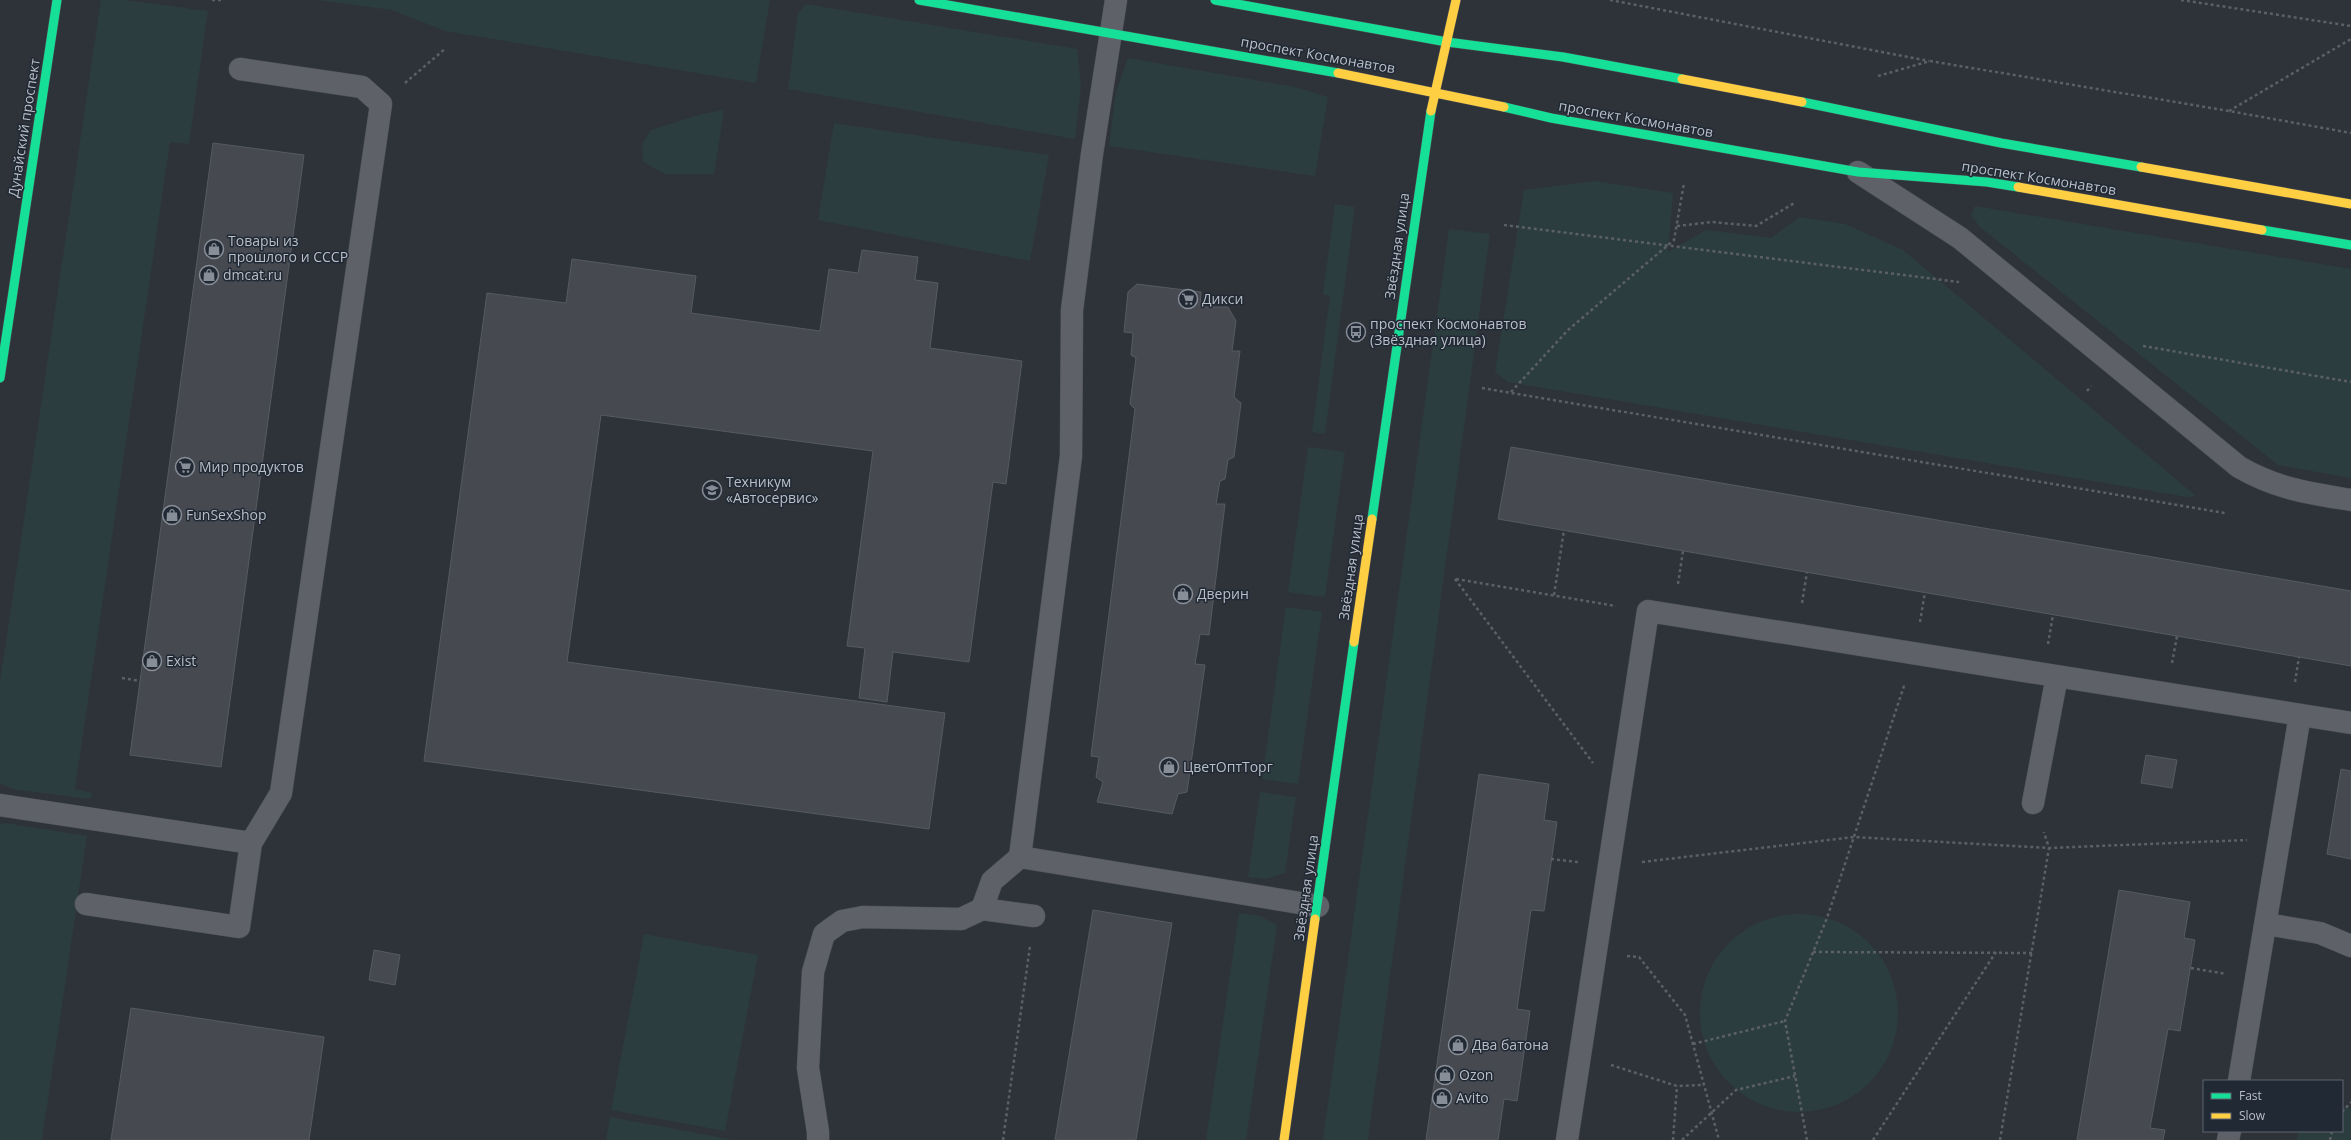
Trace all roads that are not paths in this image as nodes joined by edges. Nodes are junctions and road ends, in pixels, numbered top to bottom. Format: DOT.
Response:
graph roads {
  1 [pos="57,0"];
  2 [pos="919,0"];
  3 [pos="1116,0"];
  4 [pos="1215,0"];
  5 [pos="1456,0"];
  6 [pos="1110,33"];
  7 [pos="1447,42"];
  8 [pos="240,69"];
  9 [pos="1434,91"];
  10 [pos="1858,172"];
  11 [pos="2351,204"];
  12 [pos="2351,245"];
  13 [pos="0,378"];
  14 [pos="2351,500"];
  15 [pos="2057,676"];
  16 [pos="2300,715"];
  17 [pos="2351,723"];
  18 [pos="2033,803"];
  19 [pos="0,805"];
  20 [pos="251,843"];
  21 [pos="1020,857"];
  22 [pos="86,904"];
  23 [pos="1318,906"];
  24 [pos="982,909"];
  25 [pos="1034,916"];
  26 [pos="2266,924"];
  27 [pos="2351,946"];
  28 [pos="2239,1080"];
  29 [pos="818,1140"];
  30 [pos="1284,1140"];
  31 [pos="1567,1140"];
  1 -- 13 [label="street, Дунайский проспект"];
  2 -- 6 [label="street, проспект Космонавтов"];
  3 -- 6 [label="street"];
  4 -- 7 [label="street, проспект Космонавтов"];
  5 -- 7 [label="street, Звёздная улица"];
  6 -- 9 [label="street, проспект Космонавтов"];
  6 -- 21 [label="street"];
  7 -- 9 [label="street, Звёздная улица"];
  7 -- 11 [label="street, проспект Космонавтов"];
  8 -- 20 [label="street"];
  9 -- 10 [label="street, проспект Космонавтов"];
  9 -- 23 [label="street, Звёздная улица"];
  10 -- 12 [label="street, проспект Космонавтов"];
  10 -- 14 [label="street"];
  15 -- 16 [label="street"];
  15 -- 18 [label="street"];
  15 -- 31 [label="street"];
  16 -- 17 [label="street"];
  16 -- 26 [label="street"];
  19 -- 20 [label="street"];
  20 -- 22 [label="street"];
  21 -- 23 [label="street"];
  21 -- 24 [label="street"];
  23 -- 30 [label="street, Звёздная улица"];
  24 -- 25 [label="street"];
  24 -- 29 [label="street"];
  26 -- 27 [label="street"];
  26 -- 28 [label="street"];
}
